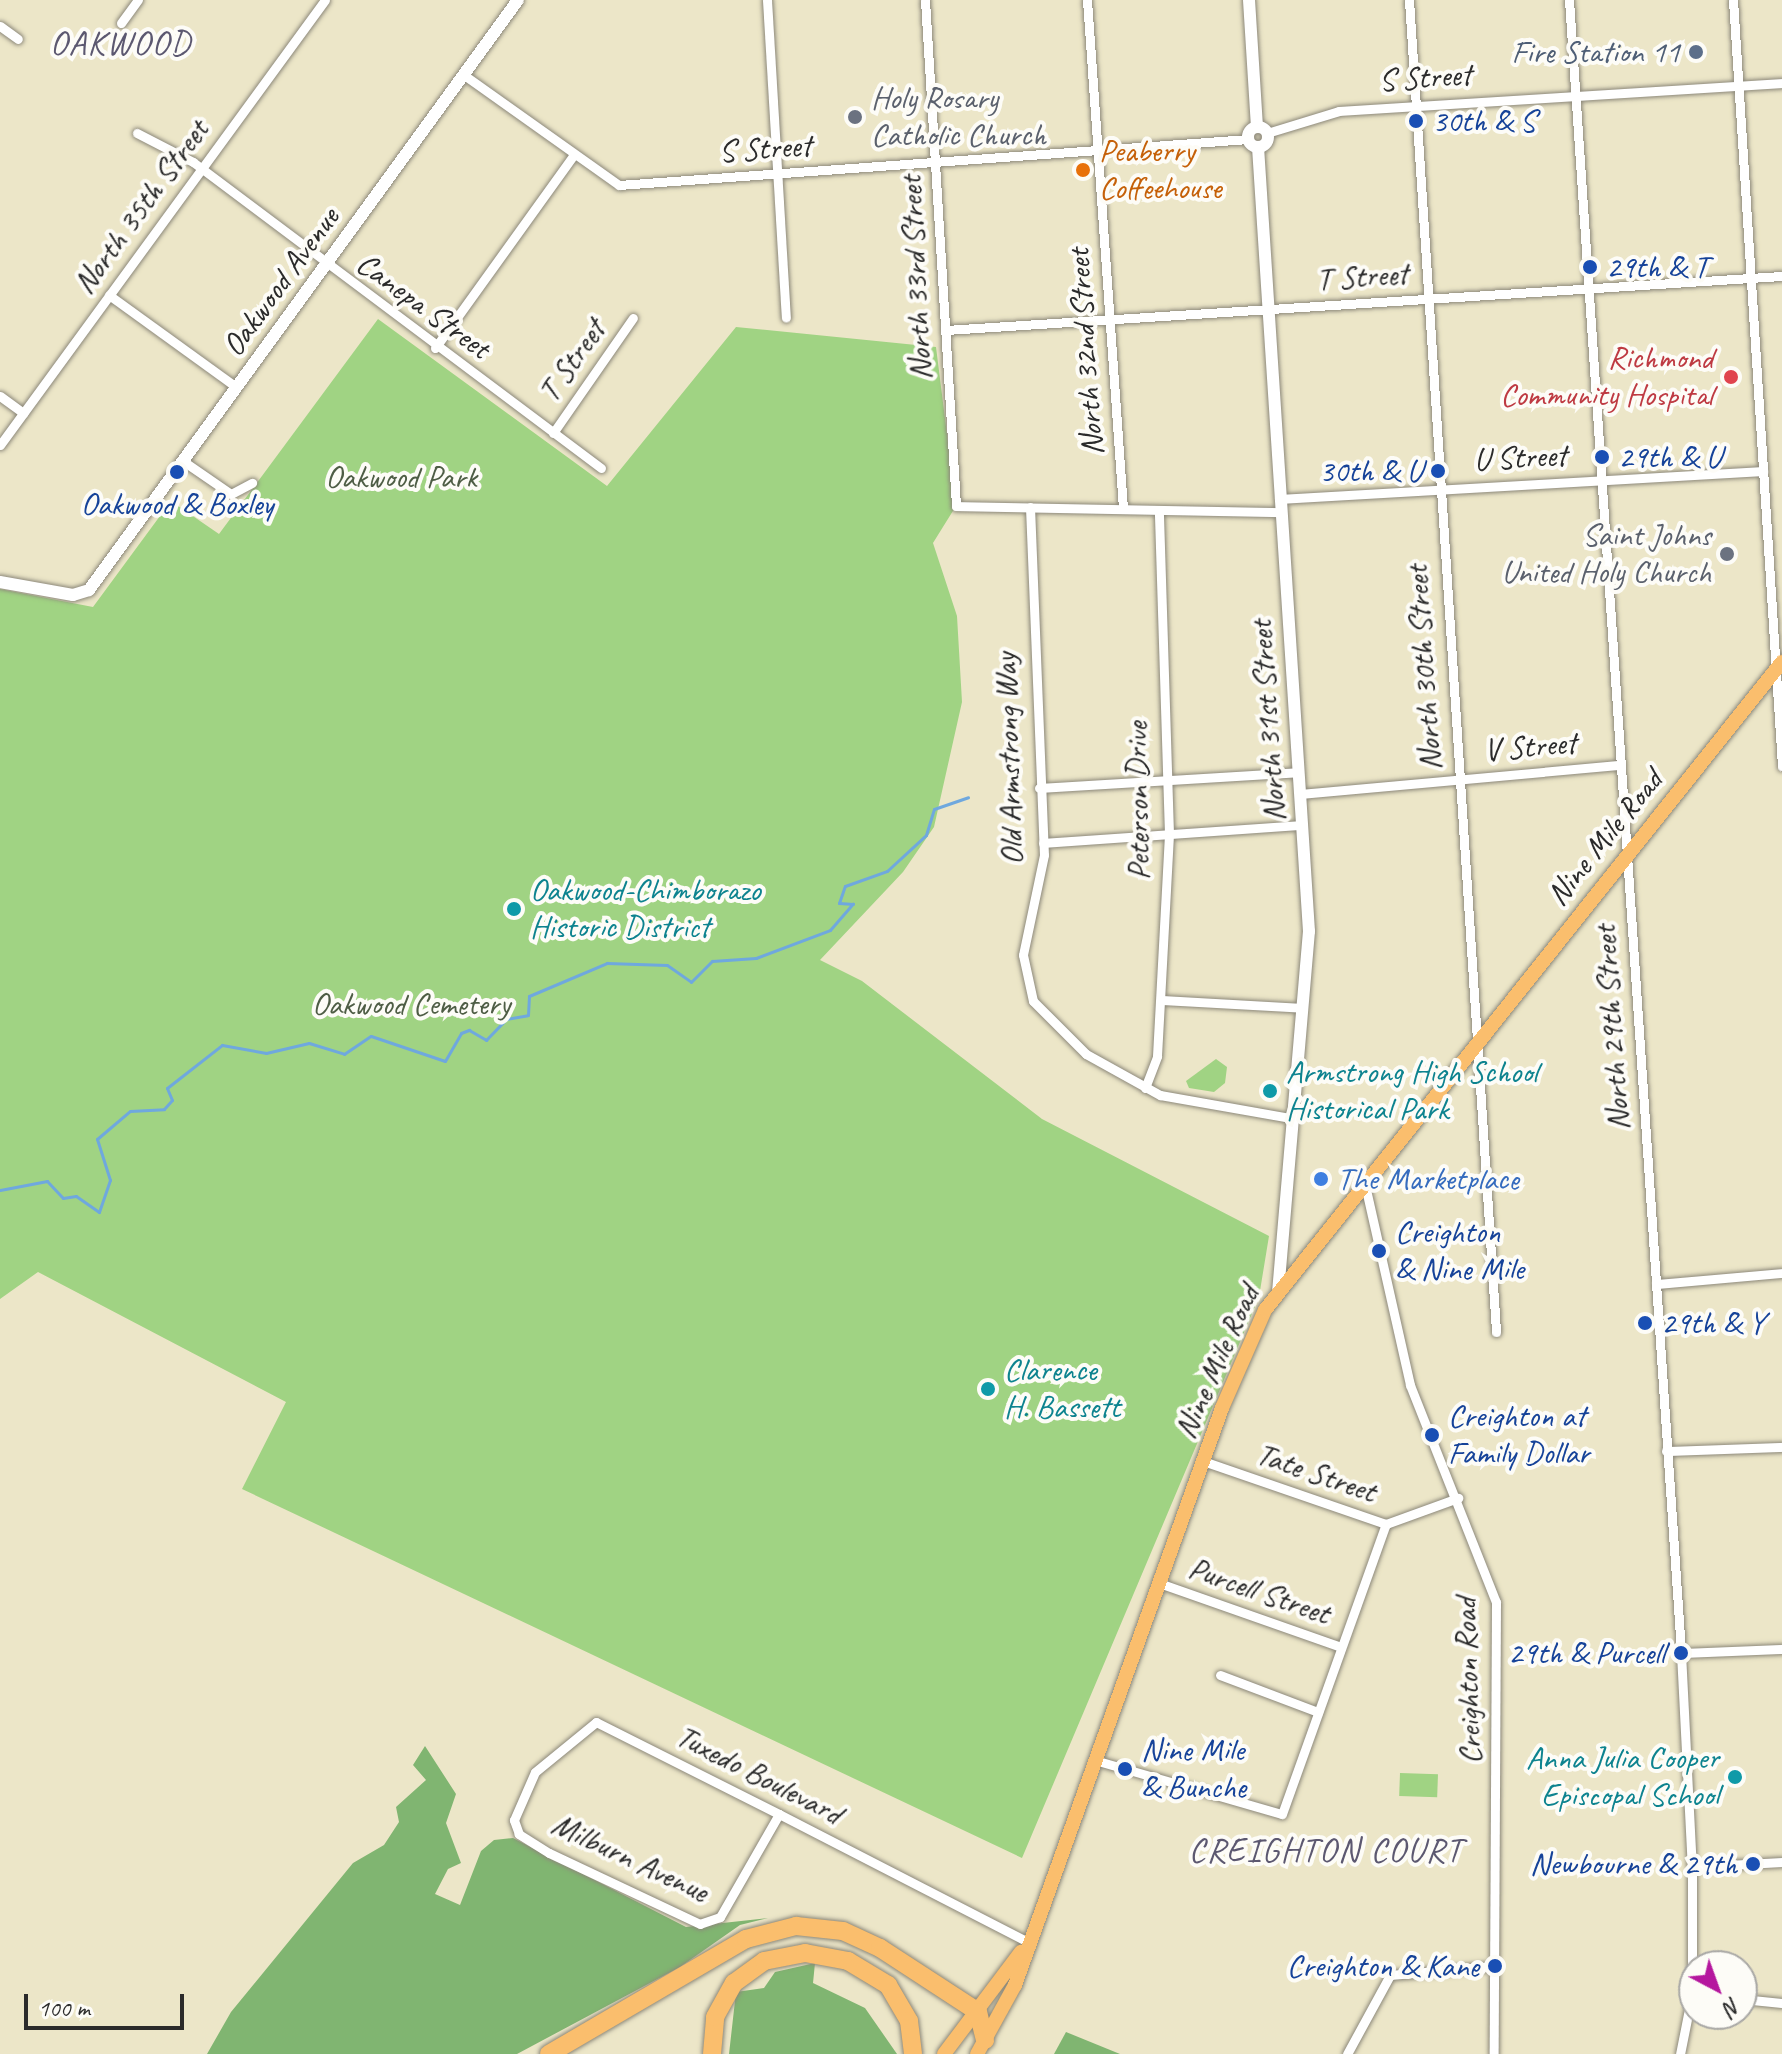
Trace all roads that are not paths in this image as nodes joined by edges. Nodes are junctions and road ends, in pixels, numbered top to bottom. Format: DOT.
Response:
graph roads {
  1 [pos="138,0"];
  2 [pos="325,0"];
  3 [pos="518,0"];
  4 [pos="767,0"];
  5 [pos="925,0"];
  6 [pos="1087,0"];
  7 [pos="1249,0"];
  8 [pos="1409,0"];
  9 [pos="1569,0"];
  10 [pos="1733,0"];
  11 [pos="121,23"];
  12 [pos="0,26"];
  13 [pos="18,39"];
  14 [pos="464,75"];
  15 [pos="1782,83"];
  16 [pos="1739,86"];
  17 [pos="1575,94"];
  18 [pos="1415,104"];
  19 [pos="1262,130"];
  20 [pos="137,133"];
  21 [pos="1253,143"];
  22 [pos="1099,153"];
  23 [pos="572,157"];
  24 [pos="935,164"];
  25 [pos="200,171"];
  26 [pos="778,175"];
  27 [pos="324,267"];
  28 [pos="1782,276"];
  29 [pos="1751,278"];
  30 [pos="1591,288"];
  31 [pos="109,295"];
  32 [pos="1427,299"];
  33 [pos="1268,309"];
  34 [pos="786,317"];
  35 [pos="633,318"];
  36 [pos="1111,321"];
  37 [pos="946,330"];
  38 [pos="435,348"];
  39 [pos="236,387"];
  40 [pos="0,396"];
  41 [pos="23,413"];
  42 [pos="553,433"];
  43 [pos="0,445"];
  44 [pos="183,461"];
  45 [pos="601,468"];
  46 [pos="1763,471"];
  47 [pos="1603,480"];
  48 [pos="252,483"];
  49 [pos="1439,488"];
  50 [pos="1280,505"];
  51 [pos="956,506"];
  52 [pos="1030,507"];
  53 [pos="1123,508"];
  54 [pos="1159,510"];
  55 [pos="0,582"];
  56 [pos="1779,665"];
  57 [pos="1621,765"];
  58 [pos="1782,766"];
  59 [pos="1298,772"];
  60 [pos="1168,780"];
  61 [pos="1457,780"];
  62 [pos="1039,788"];
  63 [pos="1300,794"];
  64 [pos="1301,825"];
  65 [pos="1169,834"];
  66 [pos="1043,843"];
  67 [pos="1625,856"];
  68 [pos="1162,1000"];
  69 [pos="1303,1008"];
  70 [pos="1473,1049"];
  71 [pos="1145,1088"];
  72 [pos="1291,1118"];
  73 [pos="1365,1185"];
  74 [pos="1782,1273"];
  75 [pos="1656,1284"];
  76 [pos="1278,1290"];
  77 [pos="1496,1332"];
  78 [pos="1782,1447"];
  79 [pos="1666,1451"];
  80 [pos="1203,1461"];
  81 [pos="1458,1498"];
  82 [pos="1386,1524"];
  83 [pos="1159,1583"];
  84 [pos="1341,1647"];
  85 [pos="1782,1649"];
  86 [pos="1681,1653"];
  87 [pos="1220,1675"];
  88 [pos="1318,1712"];
  89 [pos="1098,1761"];
  90 [pos="779,1814"];
  91 [pos="519,1834"];
  92 [pos="1782,1862"];
  93 [pos="1692,1867"];
  94 [pos="1028,1942"];
  95 [pos="1693,1950"];
  96 [pos="1495,1966"];
  97 [pos="1758,2001"];
  98 [pos="1782,2003"];
  99 [pos="978,2012"];
  100 [pos="1685,2030"];
  101 [pos="982,2049"];
  102 [pos="1354,2052"];
  103 [pos="549,2054"];
  104 [pos="712,2054"];
  105 [pos="913,2054"];
  106 [pos="944,2054"];
  107 [pos="1494,2054"];
  108 [pos="1680,2054"];
  1 -- 11 [label="street"];
  2 -- 25 [label="street, North 35th Street"];
  3 -- 14 [label="street, Oakwood Avenue"];
  4 -- 26 [label="street"];
  5 -- 24 [label="street, North 33rd Street"];
  6 -- 22 [label="street, North 32nd Street"];
  7 -- 19 [label="street"];
  8 -- 18 [label="street, North 30th Street"];
  9 -- 17 [label="street, North 29th Street"];
  10 -- 16 [label="street"];
  12 -- 13 [label="street"];
  14 -- 23 [label="street, S Street"];
  14 -- 27 [label="street, Oakwood Avenue"];
  15 -- 16 [label="street, S Street"];
  16 -- 17 [label="street, S Street"];
  16 -- 29 [label="street"];
  17 -- 18 [label="street, S Street"];
  17 -- 30 [label="street, North 29th Street"];
  18 -- 19 [label="street, S Street"];
  18 -- 32 [label="street, North 30th Street"];
  19 -- 21 [label="street"];
  20 -- 25 [label="street, Canepa Street"];
  21 -- 22 [label="street, S Street"];
  21 -- 33 [label="street, North 31st Street"];
  22 -- 24 [label="street, S Street"];
  22 -- 36 [label="street, North 32nd Street"];
  23 -- 26 [label="street, S Street"];
  23 -- 38 [label="street"];
  24 -- 26 [label="street, S Street"];
  24 -- 37 [label="street, North 33rd Street"];
  25 -- 27 [label="street, Canepa Street"];
  25 -- 31 [label="street, North 35th Street"];
  26 -- 34 [label="street"];
  27 -- 38 [label="street, Canepa Street"];
  27 -- 39 [label="street, Oakwood Avenue"];
  28 -- 29 [label="street, T Street"];
  29 -- 30 [label="street, T Street"];
  29 -- 46 [label="street"];
  30 -- 32 [label="street, T Street"];
  30 -- 47 [label="street, North 29th Street"];
  31 -- 39 [label="street"];
  31 -- 41 [label="street, North 35th Street"];
  32 -- 33 [label="street, T Street"];
  32 -- 49 [label="street, North 30th Street"];
  33 -- 36 [label="street, T Street"];
  33 -- 50 [label="street, North 31st Street"];
  35 -- 42 [label="street, T Street"];
  36 -- 37 [label="street, T Street"];
  36 -- 53 [label="street, North 32nd Street"];
  37 -- 51 [label="street, North 33rd Street"];
  38 -- 42 [label="street, Canepa Street"];
  39 -- 44 [label="street, Oakwood Avenue"];
  40 -- 41 [label="street"];
  41 -- 43 [label="street, North 35th Street"];
  42 -- 45 [label="street, Canepa Street"];
  44 -- 48 [label="street"];
  44 -- 55 [label="street, Oakwood Avenue"];
  46 -- 47 [label="street, U Street"];
  46 -- 56 [label="street"];
  47 -- 49 [label="street, U Street"];
  47 -- 57 [label="street, North 29th Street"];
  49 -- 50 [label="street, U Street"];
  49 -- 61 [label="street, North 30th Street"];
  50 -- 54 [label="street, U Street"];
  50 -- 59 [label="street, North 31st Street"];
  51 -- 52 [label="street, U Street"];
  52 -- 53 [label="street, U Street"];
  52 -- 62 [label="street, Old Armstrong Way"];
  53 -- 54 [label="street, U Street"];
  54 -- 60 [label="street, Peterson Drive"];
  56 -- 58 [label="street"];
  56 -- 67 [label="main road, Nine Mile Road"];
  57 -- 61 [label="street, V Street"];
  57 -- 67 [label="street, North 29th Street"];
  59 -- 60 [label="street"];
  59 -- 63 [label="street, North 31st Street"];
  60 -- 62 [label="street"];
  60 -- 65 [label="street, Peterson Drive"];
  61 -- 63 [label="street, V Street"];
  61 -- 70 [label="street, North 30th Street"];
  62 -- 66 [label="street, Old Armstrong Way"];
  63 -- 64 [label="street, North 31st Street"];
  64 -- 65 [label="street"];
  64 -- 69 [label="street, North 31st Street"];
  65 -- 66 [label="street"];
  65 -- 68 [label="street, Peterson Drive"];
  66 -- 71 [label="street, Old Armstrong Way"];
  67 -- 70 [label="main road, Nine Mile Road"];
  67 -- 75 [label="street, North 29th Street"];
  68 -- 69 [label="street"];
  68 -- 71 [label="street, Peterson Drive"];
  69 -- 72 [label="street, North 31st Street"];
  70 -- 73 [label="main road, Nine Mile Road"];
  70 -- 77 [label="street, North 30th Street"];
  71 -- 72 [label="street, Old Armstrong Way"];
  72 -- 76 [label="street, North 31st Street"];
  73 -- 76 [label="main road, Nine Mile Road"];
  73 -- 81 [label="street, Creighton Road"];
  74 -- 75 [label="street"];
  75 -- 79 [label="street, North 29th Street"];
  76 -- 80 [label="main road, Nine Mile Road"];
  78 -- 79 [label="street"];
  79 -- 86 [label="street, North 29th Street"];
  80 -- 82 [label="street, Tate Street"];
  80 -- 83 [label="main road, Nine Mile Road"];
  81 -- 82 [label="street, Tate Street"];
  81 -- 96 [label="street, Creighton Road"];
  82 -- 84 [label="street"];
  83 -- 84 [label="street, Purcell Street"];
  83 -- 89 [label="main road, Nine Mile Road"];
  84 -- 88 [label="street"];
  85 -- 86 [label="street"];
  86 -- 93 [label="street, North 29th Street"];
  87 -- 88 [label="street"];
  88 -- 89 [label="street"];
  89 -- 94 [label="main road, Nine Mile Road"];
  90 -- 91 [label="street, Milburn Avenue"];
  90 -- 91 [label="street, Tuxedo Boulevard"];
  90 -- 94 [label="street, Tuxedo Boulevard"];
  92 -- 93 [label="street"];
  93 -- 95 [label="street, North 29th Street"];
  94 -- 99 [label="main road, Nine Mile Road"];
  94 -- 101 [label="main road, Nine Mile Road"];
  96 -- 102 [label="street"];
  96 -- 107 [label="street, Creighton Road"];
  97 -- 98 [label="street"];
  99 -- 101 [label="highway"];
  99 -- 103 [label="highway"];
  99 -- 106 [label="main road, Nine Mile Road"];
  100 -- 108 [label="street, North 29th Street"];
  104 -- 105 [label="highway"];
}
